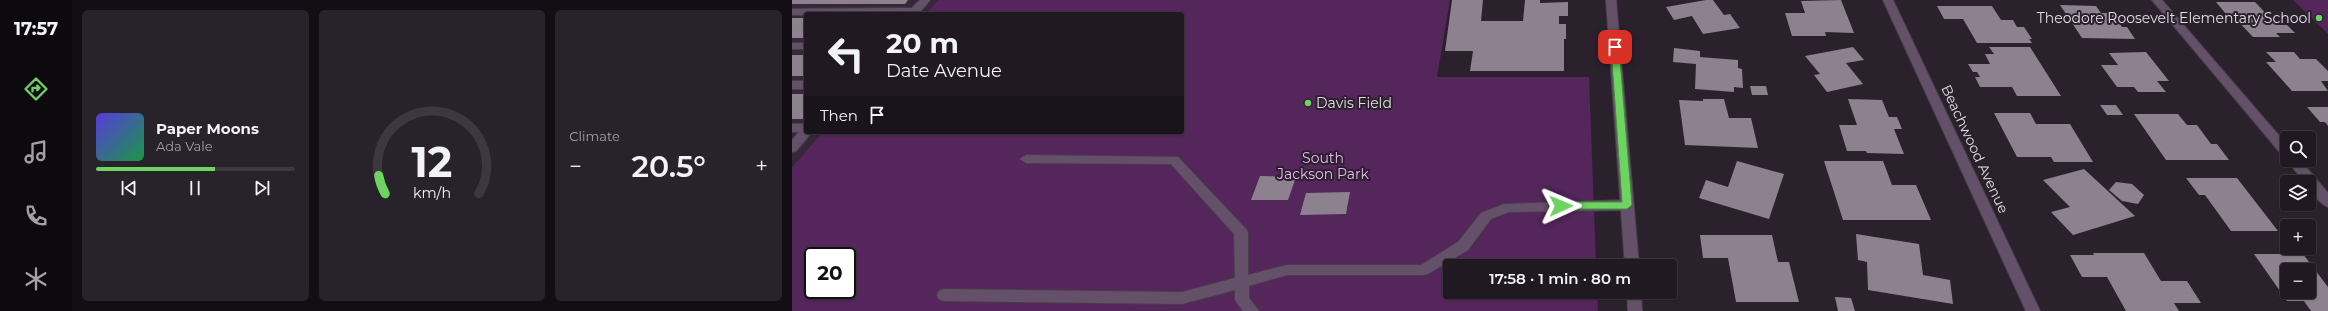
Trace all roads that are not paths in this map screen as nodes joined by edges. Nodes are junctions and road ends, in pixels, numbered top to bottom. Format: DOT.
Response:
graph roads {
  1 [pos="925,0"];
  2 [pos="1611,0"];
  3 [pos="1888,0"];
  4 [pos="2157,0"];
  5 [pos="792,12"];
  6 [pos="792,46"];
  7 [pos="804,46"];
  8 [pos="792,85"];
  9 [pos="804,85"];
  10 [pos="792,128"];
  11 [pos="804,128"];
  12 [pos="804,134"];
  13 [pos="2280,145"];
  14 [pos="792,148"];
  15 [pos="1026,159"];
  16 [pos="2299,167"];
  17 [pos="2328,202"];
  18 [pos="1627,205"];
  19 [pos="1631,259"];
  20 [pos="1242,282"];
  21 [pos="944,295"];
  22 [pos="1634,299"];
  23 [pos="1252,311"];
  24 [pos="1635,311"];
  25 [pos="2033,311"];
  1 -- 5 [label="street"];
  2 -- 18 [label="street"];
  3 -- 25 [label="street, Beachwood Avenue"];
  4 -- 13 [label="street"];
  6 -- 7 [label="street"];
  8 -- 9 [label="street"];
  10 -- 11 [label="street"];
  12 -- 14 [label="street"];
  15 -- 20 [label="street"];
  16 -- 17 [label="street"];
  18 -- 19 [label="street"];
  18 -- 20 [label="street"];
  20 -- 21 [label="street"];
  20 -- 23 [label="street"];
  22 -- 24 [label="street"];
}
